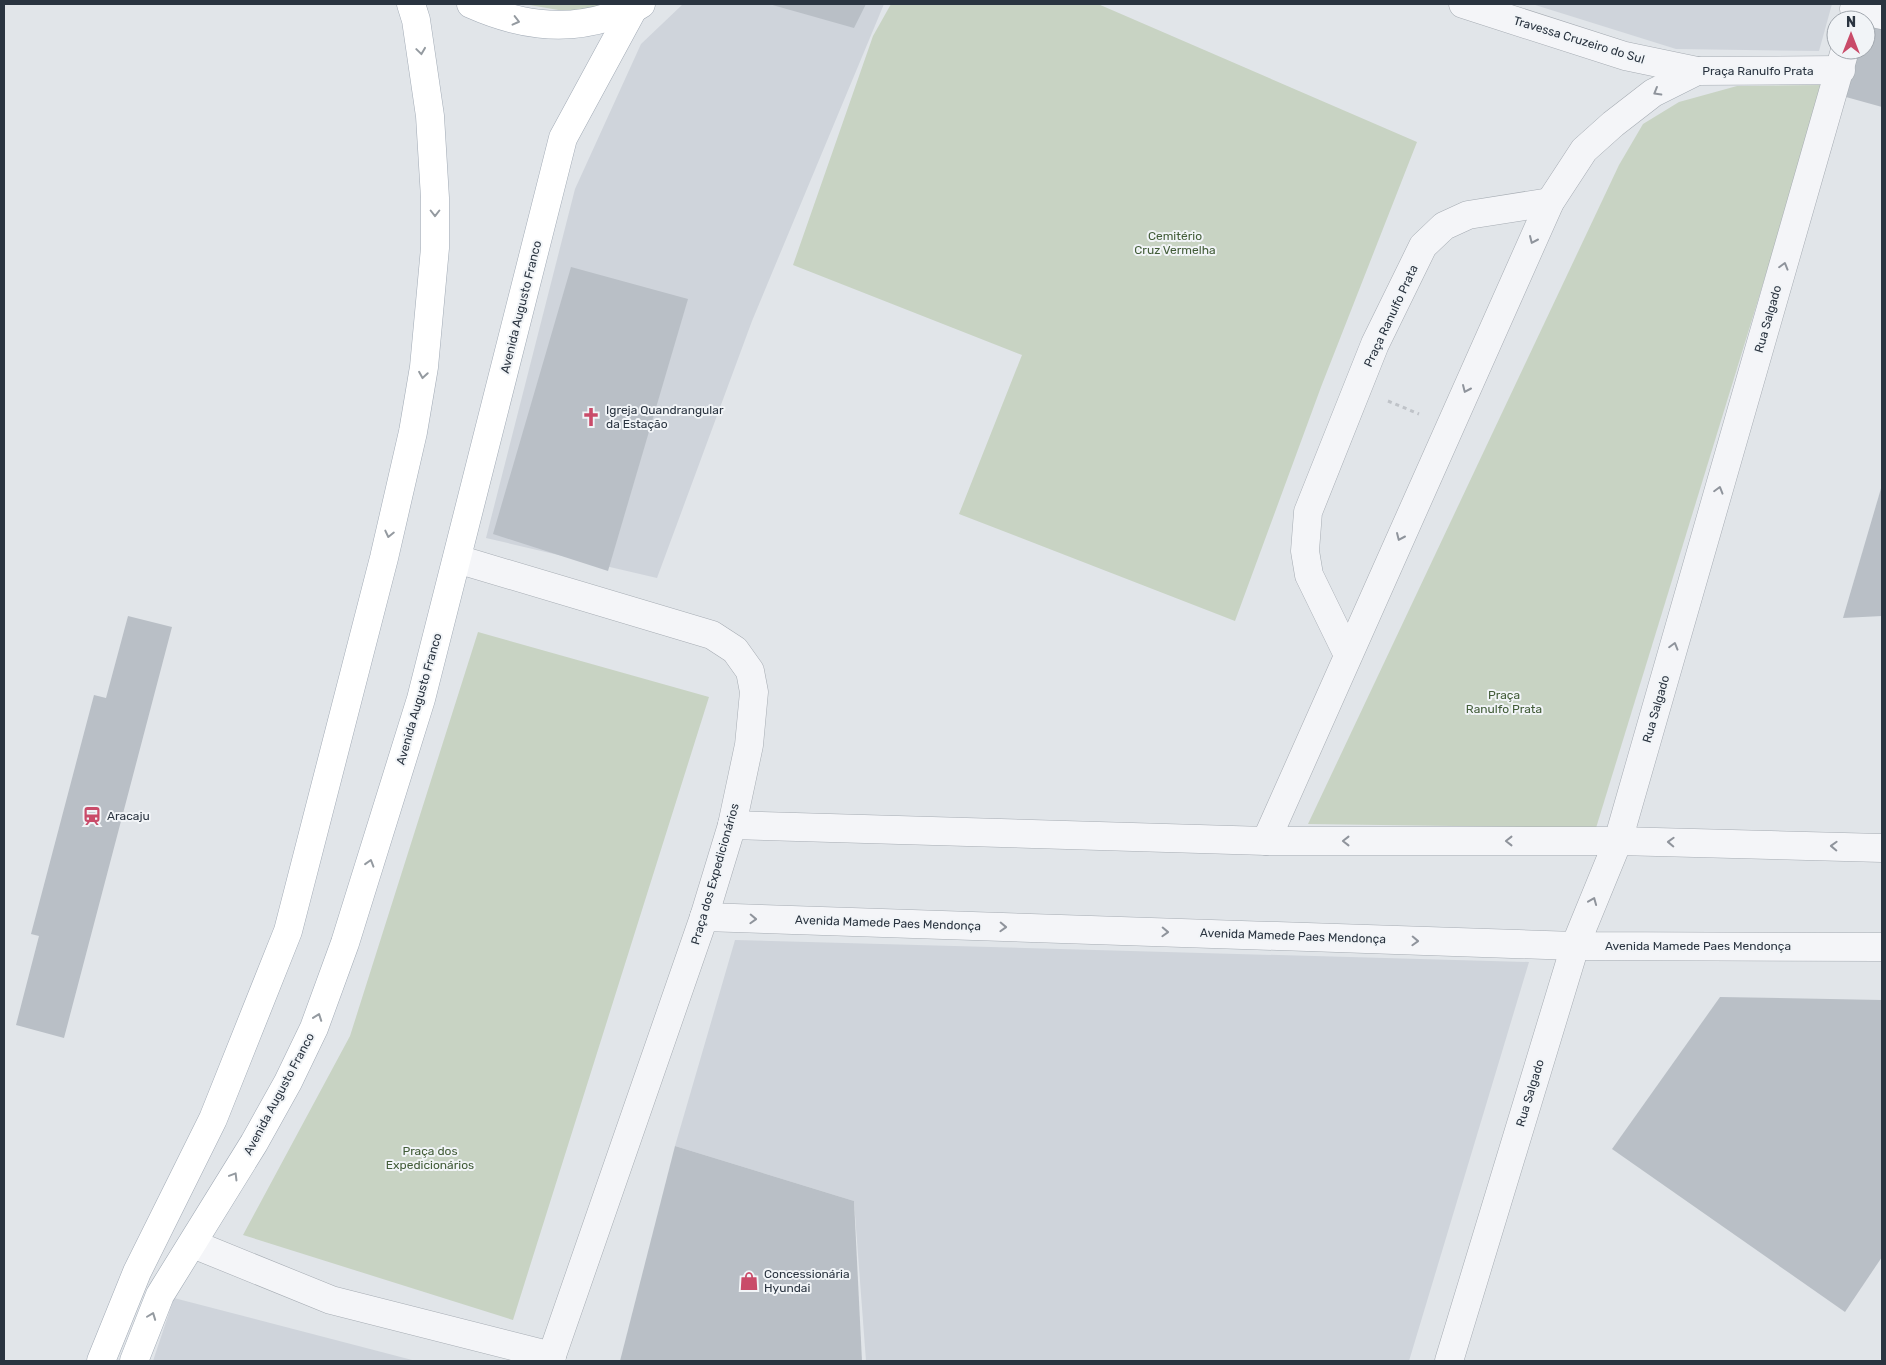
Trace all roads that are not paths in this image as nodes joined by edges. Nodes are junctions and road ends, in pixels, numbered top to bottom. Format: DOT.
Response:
graph roads {
  1 [pos="411,4"];
  2 [pos="471,4"];
  3 [pos="1463,4"];
  4 [pos="637,7"];
  5 [pos="1843,60"];
  6 [pos="1697,71"];
  7 [pos="1550,202"];
  8 [pos="457,559"];
  9 [pos="1348,656"];
  10 [pos="732,825"];
  11 [pos="1266,841"];
  12 [pos="1618,841"];
  13 [pos="1882,848"];
  14 [pos="704,917"];
  15 [pos="1575,946"];
  16 [pos="1882,947"];
  17 [pos="193,1244"];
  18 [pos="551,1359"];
  19 [pos="101,1361"];
  20 [pos="134,1361"];
  21 [pos="1449,1361"];
  1 -- 19 [label="main road, one-way"];
  2 -- 4 [label="main road, one-way"];
  3 -- 6 [label="street, Travessa Cruzeiro do Sul"];
  4 -- 8 [label="main road, Avenida Augusto Franco"];
  5 -- 6 [label="street, Praça Ranulfo Prata"];
  12 -- 5 [label="street, Rua Salgado, one-way"];
  6 -- 7 [label="street, Praça Ranulfo Prata, one-way"];
  7 -- 9 [label="street, Praça Ranulfo Prata, one-way"];
  7 -- 9 [label="street, Praça Ranulfo Prata"];
  8 -- 10 [label="street, Praça dos Expedicionários"];
  17 -- 8 [label="main road, Avenida Augusto Franco, one-way"];
  9 -- 11 [label="street, Praça Ranulfo Prata"];
  10 -- 11 [label="street"];
  10 -- 14 [label="street, Praça dos Expedicionários"];
  12 -- 11 [label="street, one-way"];
  13 -- 12 [label="street, one-way"];
  15 -- 12 [label="street, Rua Salgado, one-way"];
  14 -- 15 [label="street, Avenida Mamede Paes Mendonça, one-way"];
  14 -- 18 [label="street, Praça dos Expedicionários"];
  15 -- 16 [label="street, Avenida Mamede Paes Mendonça"];
  15 -- 21 [label="street, Rua Salgado"];
  17 -- 18 [label="street, Praça dos Expedicionários"];
  20 -- 17 [label="main road, Avenida Augusto Franco, one-way"];
}
